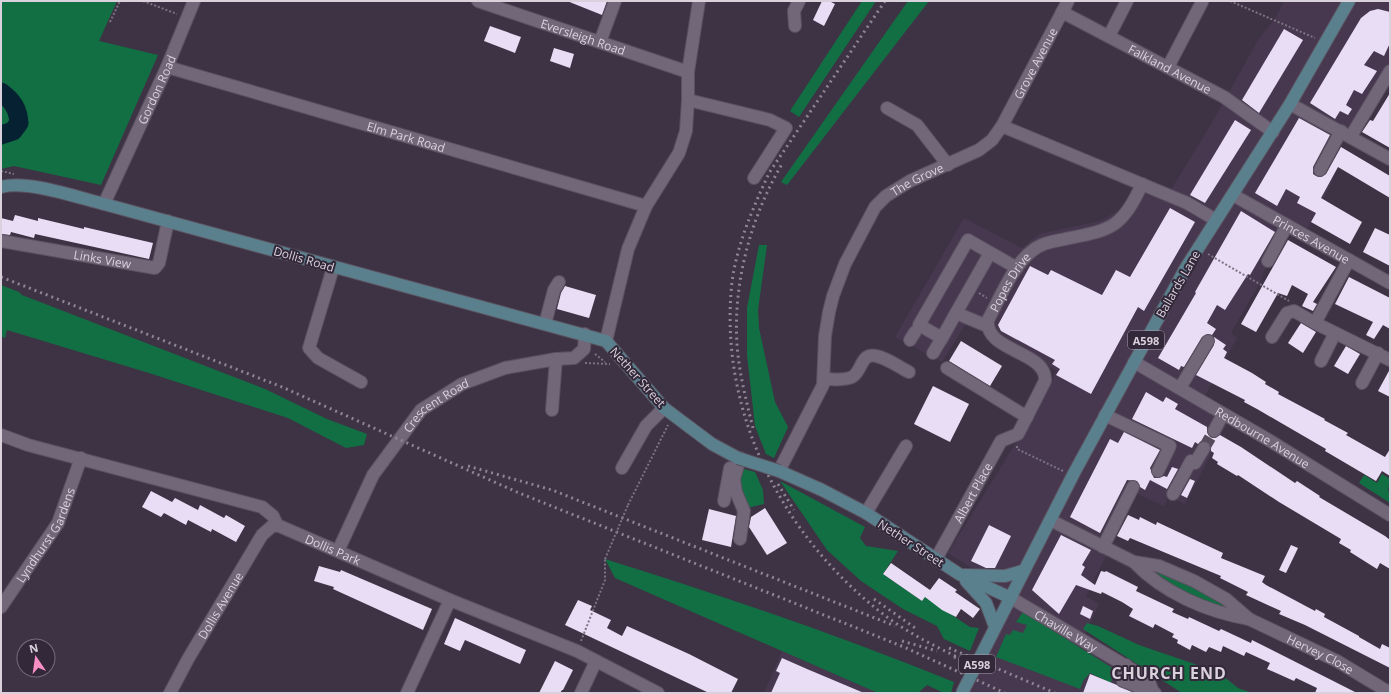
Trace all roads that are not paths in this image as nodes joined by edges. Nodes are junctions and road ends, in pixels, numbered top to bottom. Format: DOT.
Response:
graph roads {
  1 [pos="194,1"];
  2 [pos="615,1"];
  3 [pos="700,1"];
  4 [pos="799,1"];
  5 [pos="1068,1"];
  6 [pos="1128,1"];
  7 [pos="1349,1"];
  8 [pos="485,2"];
  9 [pos="1202,2"];
  10 [pos="1062,12"];
  11 [pos="795,26"];
  12 [pos="1109,36"];
  13 [pos="600,42"];
  14 [pos="167,67"];
  15 [pos="1168,67"];
  16 [pos="1390,71"];
  17 [pos="688,72"];
  18 [pos="688,100"];
  19 [pos="1290,104"];
  20 [pos="887,108"];
  21 [pos="1002,126"];
  22 [pos="1273,132"];
  23 [pos="1346,134"];
  24 [pos="1390,159"];
  25 [pos="948,165"];
  26 [pos="1320,170"];
  27 [pos="754,178"];
  28 [pos="1142,184"];
  29 [pos="1,187"];
  30 [pos="1233,195"];
  31 [pos="104,204"];
  32 [pos="646,206"];
  33 [pos="1216,220"];
  34 [pos="168,221"];
  35 [pos="1287,226"];
  36 [pos="1,241"];
  37 [pos="990,253"];
  38 [pos="1349,260"];
  39 [pos="1268,261"];
  40 [pos="333,268"];
  41 [pos="1017,268"];
  42 [pos="559,282"];
  43 [pos="1390,283"];
  44 [pos="956,313"];
  45 [pos="1315,323"];
  46 [pos="545,324"];
  47 [pos="987,326"];
  48 [pos="1335,333"];
  49 [pos="585,334"];
  50 [pos="1272,337"];
  51 [pos="606,341"];
  52 [pos="1208,341"];
  53 [pos="1378,353"];
  54 [pos="556,359"];
  55 [pos="1390,360"];
  56 [pos="1321,361"];
  57 [pos="1134,362"];
  58 [pos="947,368"];
  59 [pos="909,372"];
  60 [pos="824,379"];
  61 [pos="360,382"];
  62 [pos="1362,383"];
  63 [pos="1180,388"];
  64 [pos="552,410"];
  65 [pos="669,411"];
  66 [pos="1223,414"];
  67 [pos="1105,415"];
  68 [pos="1027,417"];
  69 [pos="1214,431"];
  70 [pos="1018,434"];
  71 [pos="1,435"];
  72 [pos="906,446"];
  73 [pos="1204,448"];
  74 [pos="737,457"];
  75 [pos="81,458"];
  76 [pos="622,468"];
  77 [pos="1158,470"];
  78 [pos="779,471"];
  79 [pos="1133,487"];
  80 [pos="1173,494"];
  81 [pos="724,501"];
  82 [pos="866,513"];
  83 [pos="1390,515"];
  84 [pos="1050,520"];
  85 [pos="277,525"];
  86 [pos="740,539"];
  87 [pos="1103,547"];
  88 [pos="338,550"];
  89 [pos="936,559"];
  90 [pos="1134,562"];
  91 [pos="1022,571"];
  92 [pos="960,574"];
  93 [pos="1012,598"];
  94 [pos="450,600"];
  95 [pos="1,606"];
  96 [pos="1249,619"];
  97 [pos="993,631"];
  98 [pos="596,661"];
  99 [pos="1154,692"];
  100 [pos="170,693"];
  101 [pos="407,693"];
  102 [pos="581,693"];
  103 [pos="658,693"];
  104 [pos="962,693"];
  105 [pos="1390,693"];
  1 -- 14 [label="street, Gordon Road"];
  2 -- 13 [label="street"];
  3 -- 17 [label="street, Nether Street"];
  4 -- 11 [label="street"];
  5 -- 10 [label="street, Grove Avenue"];
  6 -- 12 [label="street"];
  7 -- 19 [label="main road, Ballards Lane / A598"];
  8 -- 13 [label="street, Eversleigh Road"];
  9 -- 15 [label="street"];
  10 -- 12 [label="street, Falkland Avenue"];
  10 -- 21 [label="street, Grove Avenue"];
  12 -- 15 [label="street, Falkland Avenue"];
  13 -- 17 [label="street, Eversleigh Road"];
  14 -- 31 [label="street, Gordon Road"];
  14 -- 32 [label="street, Elm Park Road"];
  15 -- 22 [label="street, Falkland Avenue"];
  16 -- 23 [label="street"];
  17 -- 18 [label="street, Nether Street"];
  18 -- 27 [label="street"];
  18 -- 32 [label="street, Nether Street"];
  19 -- 22 [label="main road, Ballards Lane / A598"];
  19 -- 23 [label="street"];
  20 -- 25 [label="street"];
  21 -- 25 [label="street, The Grove"];
  21 -- 28 [label="street"];
  22 -- 30 [label="main road, Ballards Lane / A598"];
  23 -- 24 [label="street"];
  23 -- 26 [label="street"];
  25 -- 60 [label="street, The Grove"];
  28 -- 33 [label="street"];
  28 -- 41 [label="street, Popes Drive"];
  29 -- 31 [label="main road, Dollis Road"];
  30 -- 33 [label="main road, Ballards Lane / A598"];
  30 -- 35 [label="street, Princes Avenue"];
  31 -- 34 [label="main road, Dollis Road"];
  32 -- 51 [label="street, Nether Street"];
  33 -- 57 [label="main road, Ballards Lane / A598"];
  34 -- 36 [label="street, Links View"];
  34 -- 40 [label="main road, Dollis Road"];
  35 -- 38 [label="street, Princes Avenue"];
  35 -- 39 [label="street"];
  37 -- 41 [label="street"];
  37 -- 44 [label="street"];
  37 -- 44 [label="street"];
  38 -- 43 [label="street, Princes Avenue"];
  38 -- 45 [label="street"];
  40 -- 46 [label="main road, Dollis Road"];
  40 -- 61 [label="street"];
  41 -- 47 [label="street, Popes Drive"];
  42 -- 46 [label="street"];
  44 -- 47 [label="street"];
  45 -- 48 [label="street"];
  45 -- 50 [label="street"];
  46 -- 49 [label="main road, Dollis Road"];
  47 -- 68 [label="street, Popes Drive"];
  48 -- 53 [label="street"];
  48 -- 56 [label="street"];
  49 -- 51 [label="main road, Dollis Road"];
  49 -- 54 [label="street, Crescent Road"];
  51 -- 65 [label="main road, Nether Street"];
  52 -- 63 [label="street"];
  53 -- 55 [label="street"];
  53 -- 62 [label="street"];
  54 -- 64 [label="street"];
  54 -- 88 [label="street, Crescent Road"];
  57 -- 63 [label="street, Redbourne Avenue"];
  57 -- 67 [label="main road, Ballards Lane / A598"];
  58 -- 68 [label="street"];
  59 -- 60 [label="street"];
  60 -- 78 [label="street, The Grove"];
  63 -- 66 [label="street, Redbourne Avenue"];
  65 -- 74 [label="main road, Nether Street"];
  65 -- 76 [label="street"];
  66 -- 69 [label="street"];
  66 -- 83 [label="street, Redbourne Avenue"];
  67 -- 77 [label="street"];
  67 -- 84 [label="main road, Ballards Lane / A598"];
  68 -- 70 [label="street, Popes Drive"];
  70 -- 89 [label="street, Albert Place"];
  71 -- 75 [label="street"];
  72 -- 82 [label="street"];
  73 -- 80 [label="street"];
  74 -- 78 [label="main road, Nether Street, bridge"];
  74 -- 81 [label="street"];
  74 -- 86 [label="street"];
  75 -- 85 [label="street"];
  75 -- 95 [label="street, Lyndhurst Gardens"];
  78 -- 82 [label="main road, Nether Street"];
  79 -- 87 [label="street"];
  82 -- 89 [label="main road, Nether Street"];
  84 -- 87 [label="street, Hervey Close"];
  84 -- 91 [label="main road, Ballards Lane / A598"];
  85 -- 88 [label="street, Dollis Park"];
  85 -- 100 [label="street, Dollis Avenue"];
  87 -- 90 [label="street, Hervey Close"];
  88 -- 94 [label="street, Dollis Park"];
  89 -- 92 [label="main road, Nether Street"];
  90 -- 96 [label="street, Hervey Close"];
  90 -- 96 [label="street, Hervey Close"];
  91 -- 92 [label="main road"];
  91 -- 93 [label="main road, Ballards Lane / A598"];
  92 -- 93 [label="main road, Nether Street"];
  92 -- 97 [label="main road, Nether Street"];
  93 -- 97 [label="main road, A598"];
  93 -- 99 [label="street, Chaville Way"];
  94 -- 98 [label="street, Dollis Park"];
  94 -- 101 [label="street"];
  96 -- 105 [label="street, Hervey Close"];
  97 -- 104 [label="main road, A598, bridge"];
  98 -- 102 [label="street"];
  98 -- 103 [label="street, Dollis Park"];
}
